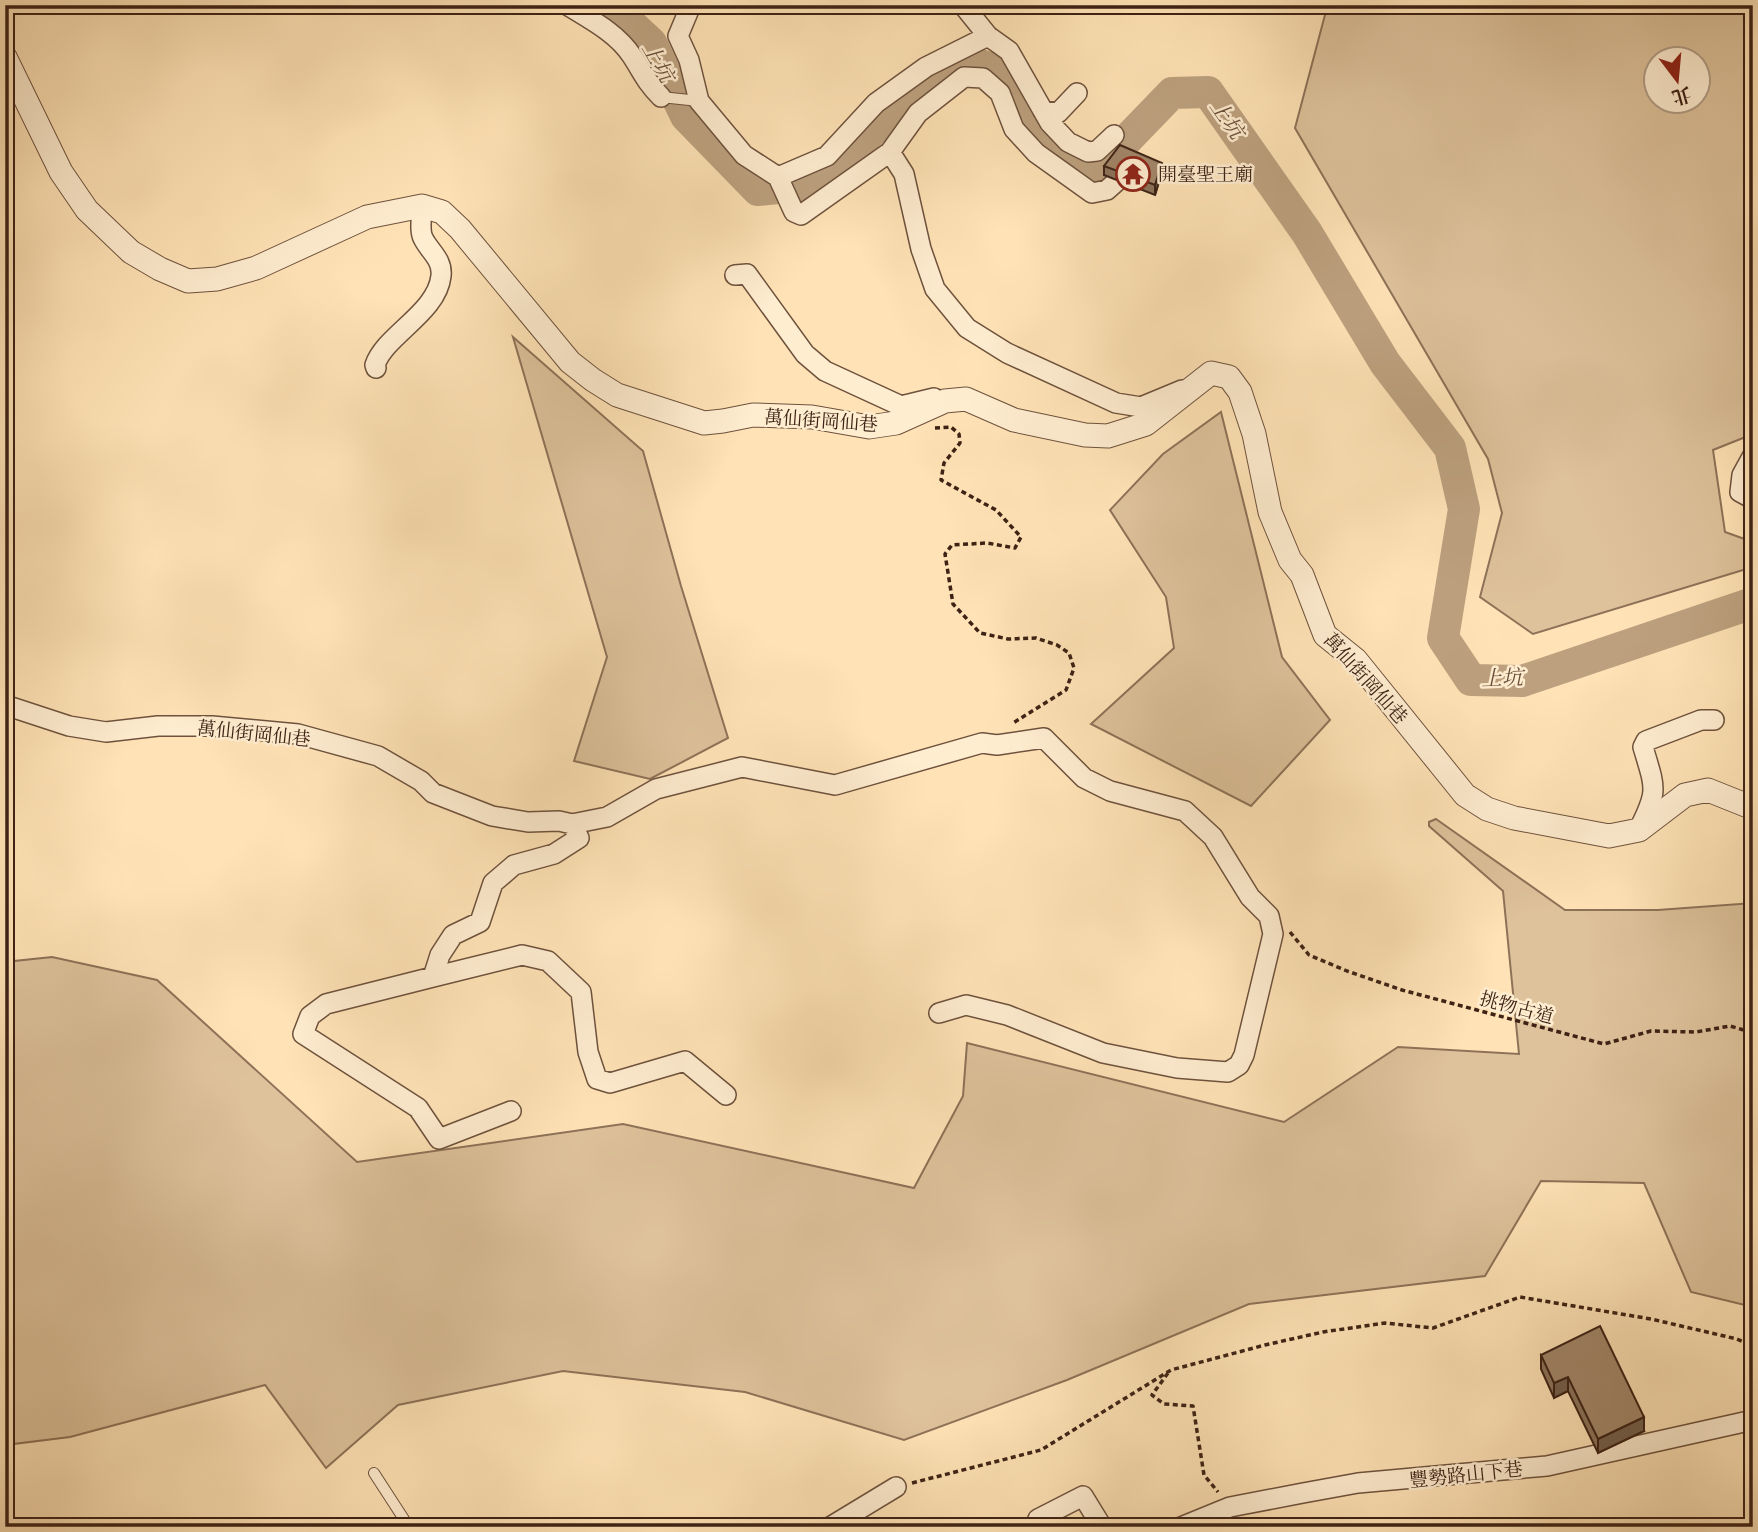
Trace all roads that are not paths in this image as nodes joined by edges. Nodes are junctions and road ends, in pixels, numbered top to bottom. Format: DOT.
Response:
graph roads {
  1 [pos="567,5"];
  2 [pos="691,5"];
  3 [pos="963,5"];
  4 [pos="988,36"];
  5 [pos="5,57"];
  6 [pos="1077,93"];
  7 [pos="660,97"];
  8 [pos="699,101"];
  9 [pos="1043,111"];
  10 [pos="1114,135"];
  11 [pos="890,152"];
  12 [pos="1128,172"];
  13 [pos="778,177"];
  14 [pos="422,206"];
  15 [pos="735,275"];
  16 [pos="376,368"];
  17 [pos="1192,386"];
  18 [pos="945,401"];
  19 [pos="1753,455"];
  20 [pos="1753,499"];
  21 [pos="5,705"];
  22 [pos="1714,720"];
  23 [pos="1753,808"];
  24 [pos="572,824"];
  25 [pos="1639,830"];
  26 [pos="433,977"];
  27 [pos="939,1013"];
  28 [pos="726,1096"];
  29 [pos="511,1111"];
  30 [pos="1753,1420"];
  31 [pos="374,1473"];
  32 [pos="896,1487"];
  33 [pos="1038,1519"];
  34 [pos="410,1527"];
  35 [pos="830,1527"];
  36 [pos="1102,1527"];
  37 [pos="1181,1527"];
  1 -- 7 [label="street"];
  2 -- 8 [label="street"];
  3 -- 4 [label="street"];
  4 -- 9 [label="street"];
  4 -- 13 [label="street"];
  5 -- 14 [label="street"];
  6 -- 9 [label="street"];
  7 -- 8 [label="lane"];
  8 -- 13 [label="street"];
  9 -- 10 [label="street"];
  11 -- 12 [label="street"];
  11 -- 13 [label="street"];
  11 -- 17 [label="street"];
  14 -- 16 [label="street"];
  14 -- 18 [label="street, 萬仙街岡仙巷"];
  15 -- 18 [label="street"];
  17 -- 18 [label="street, 萬仙街岡仙巷"];
  17 -- 25 [label="street, 萬仙街岡仙巷"];
  19 -- 20 [label="street"];
  21 -- 24 [label="street, 萬仙街岡仙巷"];
  22 -- 25 [label="street"];
  23 -- 25 [label="street, 萬仙街岡仙巷"];
  24 -- 26 [label="street"];
  24 -- 27 [label="street, 萬仙街岡仙巷"];
  26 -- 28 [label="street"];
  26 -- 29 [label="street"];
  30 -- 37 [label="street, 豐勢路山下巷"];
  31 -- 34 [label="lane"];
  32 -- 35 [label="street"];
  33 -- 36 [label="street"];
}
